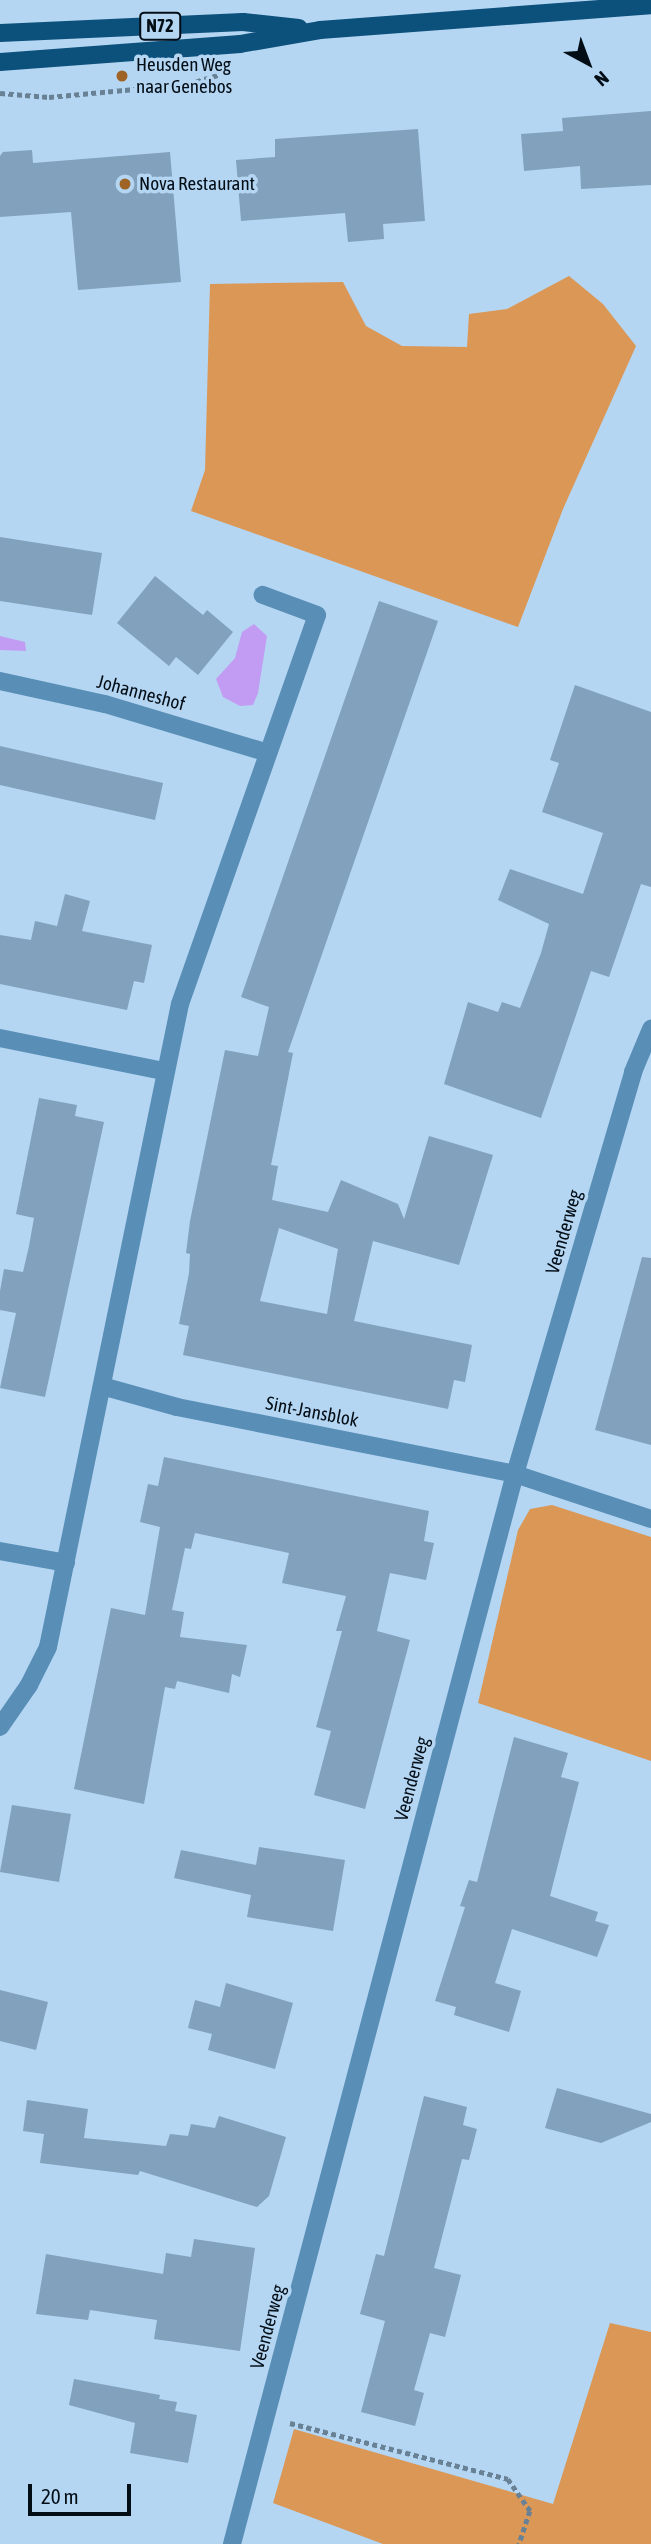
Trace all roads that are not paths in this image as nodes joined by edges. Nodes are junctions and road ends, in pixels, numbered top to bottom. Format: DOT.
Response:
graph roads {
  1 [pos="651,5"];
  2 [pos="320,30"];
  3 [pos="0,33"];
  4 [pos="0,62"];
  5 [pos="263,595"];
  6 [pos="0,681"];
  7 [pos="268,753"];
  8 [pos="651,1029"];
  9 [pos="0,1038"];
  10 [pos="163,1071"];
  11 [pos="102,1386"];
  12 [pos="515,1474"];
  13 [pos="651,1519"];
  14 [pos="0,1551"];
  15 [pos="66,1563"];
  16 [pos="0,1727"];
  17 [pos="232,2544"];
  1 -- 2 [label="main road, N72"];
  2 -- 3 [label="main road, N72"];
  2 -- 4 [label="main road, N72"];
  5 -- 7 [label="street"];
  6 -- 7 [label="street, Johanneshof"];
  7 -- 10 [label="street"];
  8 -- 12 [label="street, Veenderweg"];
  9 -- 10 [label="street"];
  10 -- 11 [label="street"];
  11 -- 12 [label="street, Sint-Jansblok"];
  11 -- 15 [label="street"];
  12 -- 13 [label="street, Sint-Jansblok"];
  12 -- 17 [label="street, Veenderweg"];
  14 -- 15 [label="street"];
  15 -- 16 [label="street"];
}
